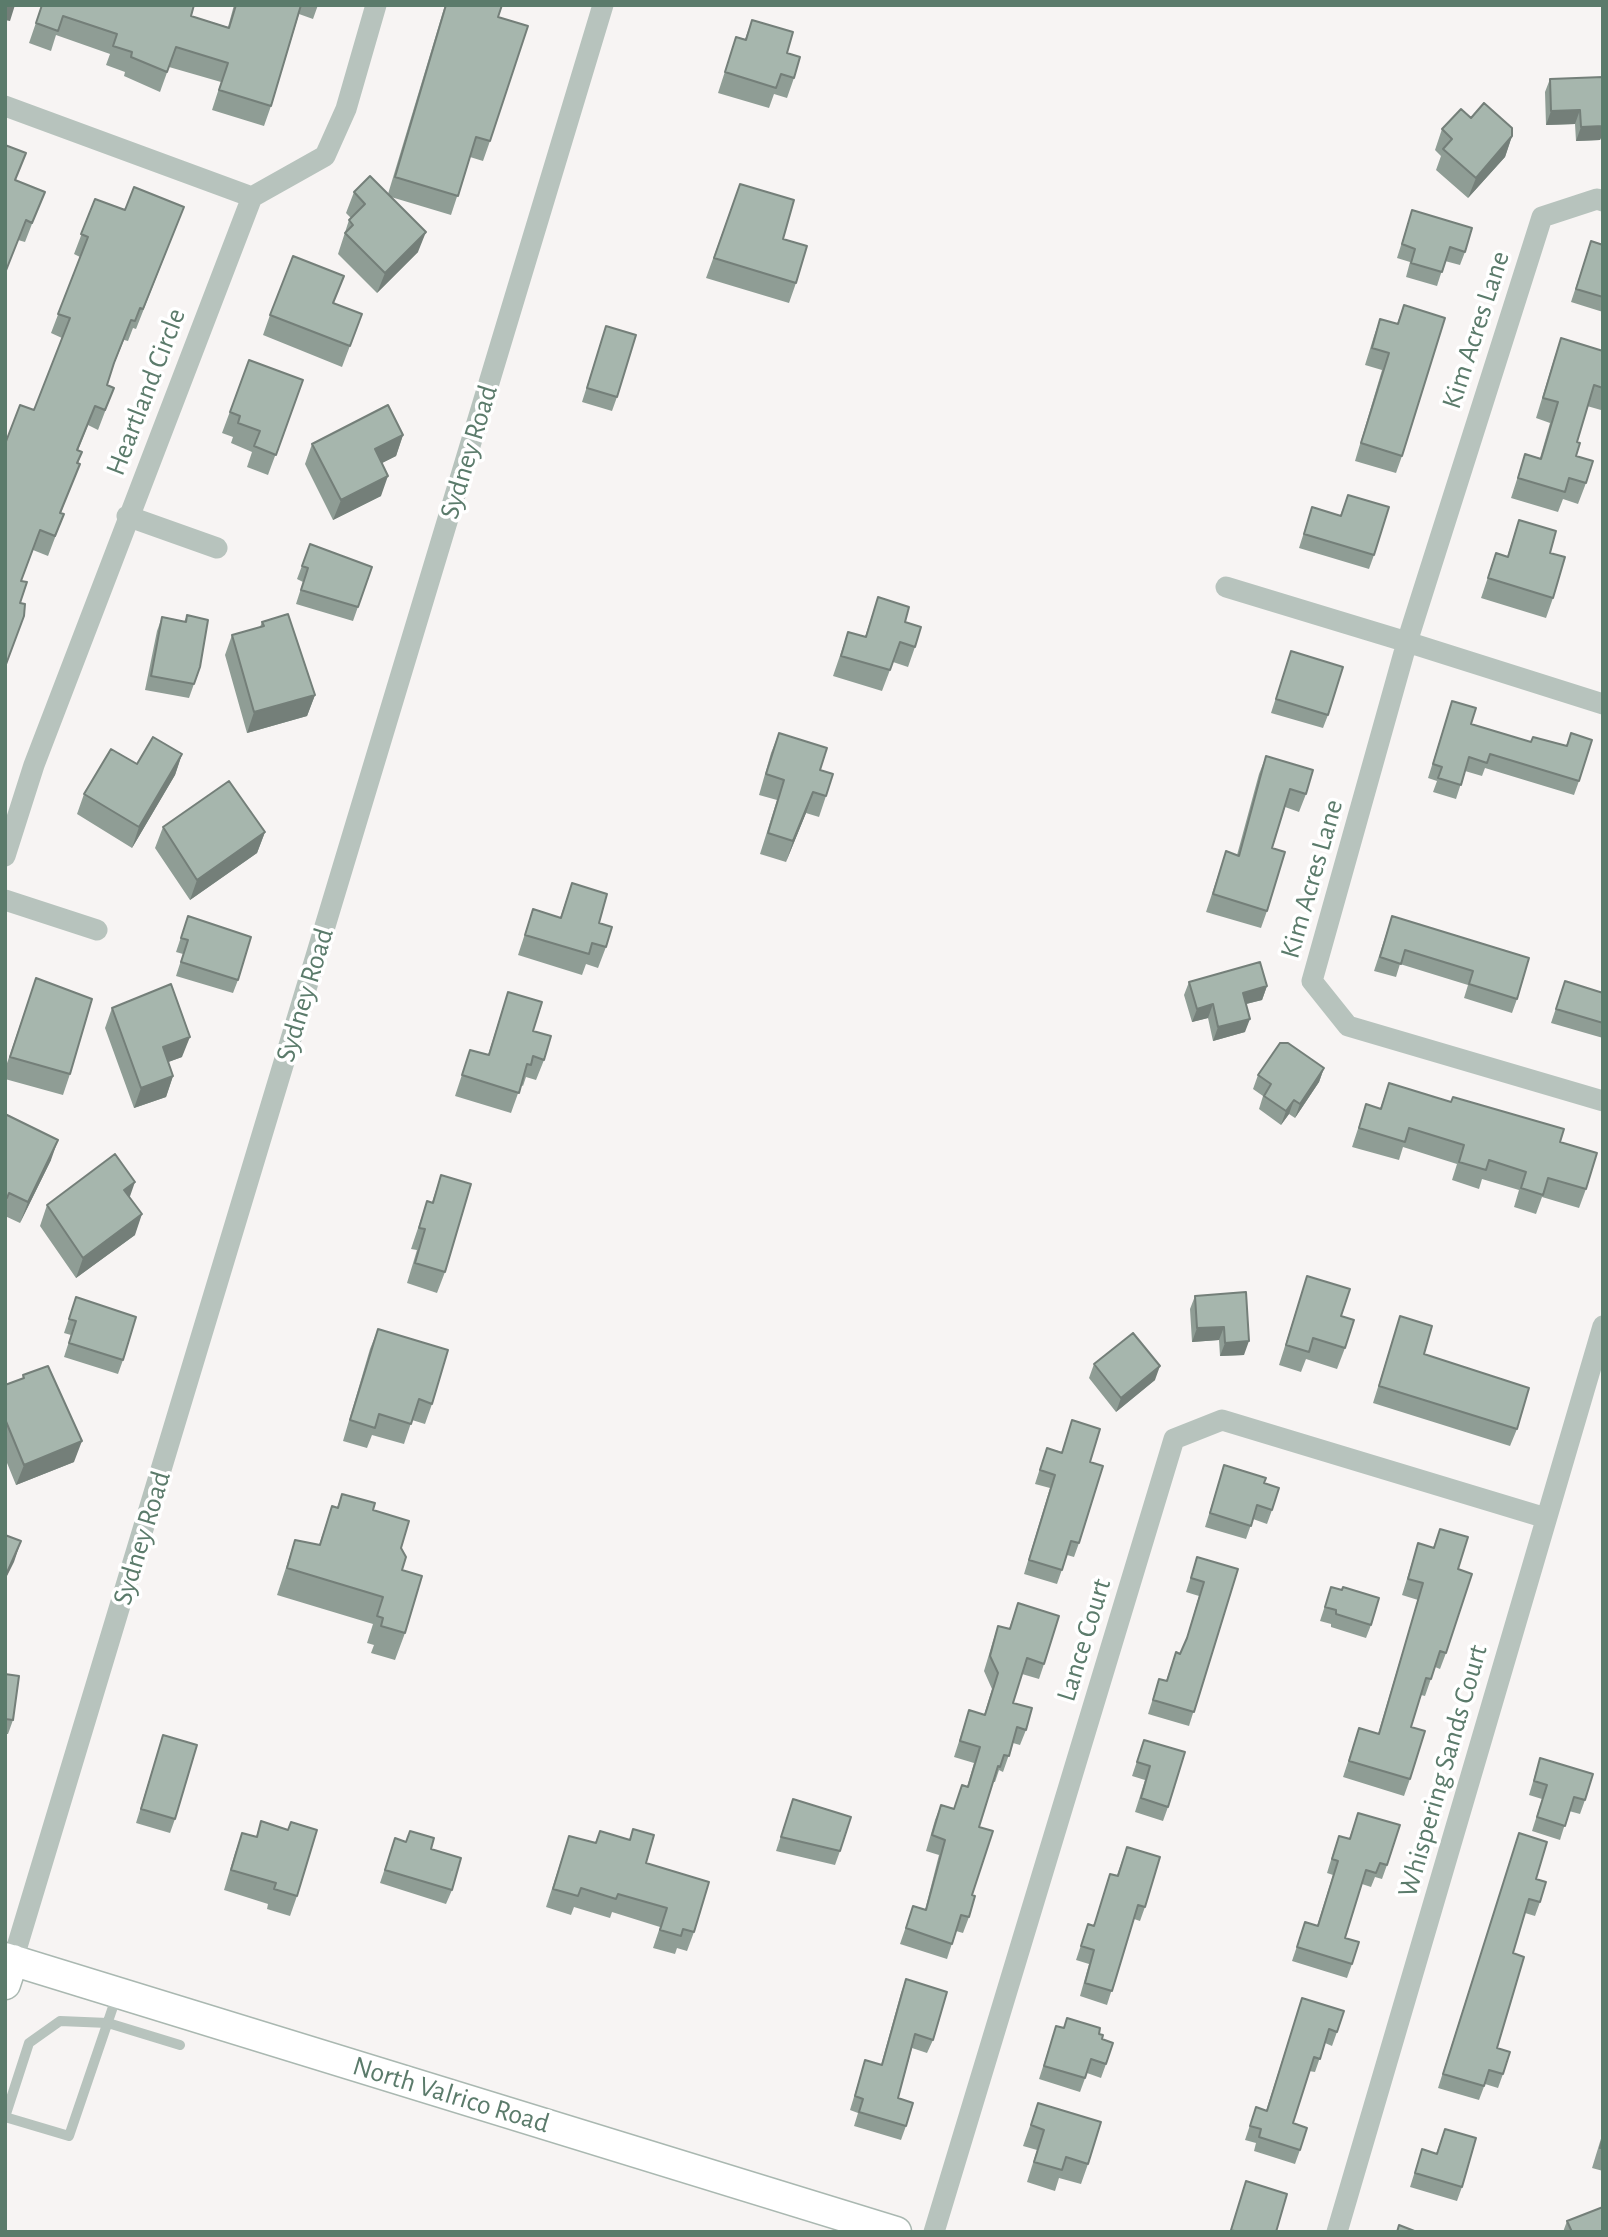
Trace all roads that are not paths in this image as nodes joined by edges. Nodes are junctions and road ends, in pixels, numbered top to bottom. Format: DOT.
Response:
graph roads {
  1 [pos="376,5"];
  2 [pos="603,5"];
  3 [pos="5,106"];
  4 [pos="252,197"];
  5 [pos="1603,201"];
  6 [pos="127,516"];
  7 [pos="217,548"];
  8 [pos="1226,587"];
  9 [pos="1407,642"];
  10 [pos="1603,704"];
  11 [pos="5,856"];
  12 [pos="5,900"];
  13 [pos="97,930"];
  14 [pos="1603,1101"];
  15 [pos="1603,1326"];
  16 [pos="1546,1518"];
  17 [pos="8,1967"];
  18 [pos="118,1993"];
  19 [pos="108,2023"];
  20 [pos="180,2045"];
  21 [pos="5,2117"];
  22 [pos="896,2232"];
  23 [pos="934,2232"];
  24 [pos="1337,2232"];
  1 -- 4 [label="street"];
  2 -- 17 [label="street, Sydney Road"];
  3 -- 4 [label="street"];
  4 -- 6 [label="street, Heartland Circle"];
  5 -- 9 [label="street, Kim Acres Lane"];
  6 -- 7 [label="street"];
  6 -- 11 [label="street, Heartland Circle"];
  8 -- 9 [label="street"];
  9 -- 10 [label="street"];
  9 -- 14 [label="street, Kim Acres Lane"];
  12 -- 13 [label="street"];
  15 -- 16 [label="street, Whispering Sands Court"];
  16 -- 23 [label="street, Lance Court"];
  16 -- 24 [label="street, Whispering Sands Court"];
  17 -- 18 [label="street, North Valrico Road"];
  18 -- 19 [label="lane"];
  18 -- 22 [label="street, North Valrico Road"];
  19 -- 20 [label="lane"];
  19 -- 21 [label="lane"];
  19 -- 21 [label="lane"];
}
